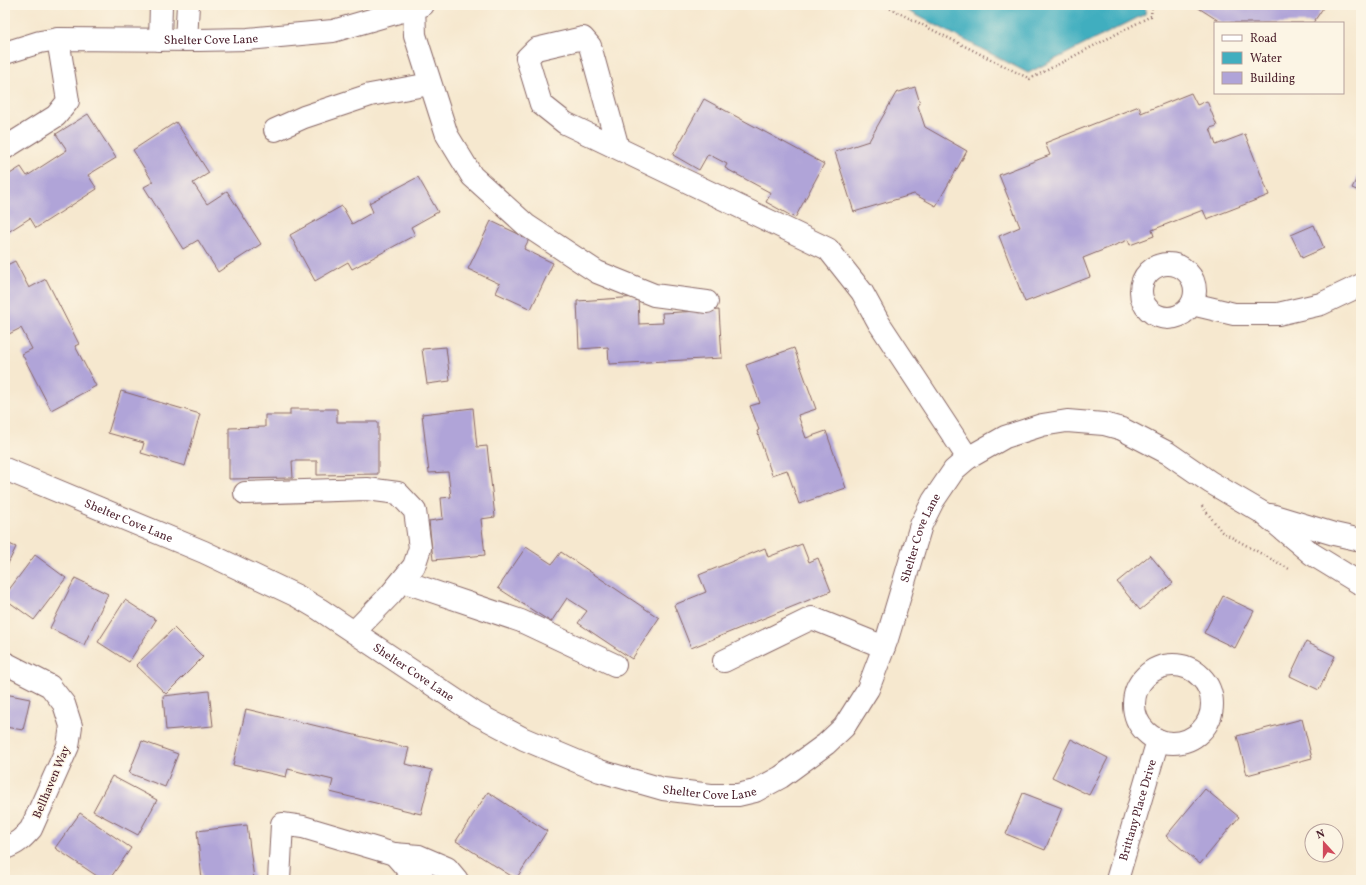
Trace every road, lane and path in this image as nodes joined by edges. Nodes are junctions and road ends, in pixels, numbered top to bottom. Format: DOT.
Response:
graph roads {
  1 [pos="161,5"];
  2 [pos="188,5"];
  3 [pos="883,5"];
  4 [pos="1152,5"];
  5 [pos="418,6"];
  6 [pos="58,39"];
  7 [pos="160,40"];
  8 [pos="186,40"];
  9 [pos="5,53"];
  10 [pos="430,84"];
  11 [pos="275,130"];
  12 [pos="5,148"];
  13 [pos="618,148"];
  14 [pos="1361,285"];
  15 [pos="707,302"];
  16 [pos="1192,304"];
  17 [pos="968,458"];
  18 [pos="5,469"];
  19 [pos="245,493"];
  20 [pos="1200,503"];
  21 [pos="1263,513"];
  22 [pos="1361,540"];
  23 [pos="1295,572"];
  24 [pos="402,581"];
  25 [pos="1361,584"];
  26 [pos="354,632"];
  27 [pos="884,646"];
  28 [pos="724,661"];
  29 [pos="5,663"];
  30 [pos="615,665"];
  31 [pos="1158,740"];
  32 [pos="5,848"];
  33 [pos="394,854"];
  34 [pos="279,880"];
  35 [pos="423,880"];
  36 [pos="457,880"];
  37 [pos="1117,880"];
  1 -- 7 [label="street"];
  2 -- 8 [label="street"];
  3 -- 4 [label="path"];
  5 -- 8 [label="street, Shelter Cove Lane"];
  5 -- 10 [label="street"];
  6 -- 7 [label="street, Shelter Cove Lane"];
  6 -- 9 [label="street, Shelter Cove Lane"];
  6 -- 12 [label="street"];
  7 -- 8 [label="street, Shelter Cove Lane"];
  10 -- 11 [label="street"];
  10 -- 15 [label="street"];
  13 -- 13 [label="street"];
  13 -- 17 [label="street"];
  14 -- 16 [label="street"];
  17 -- 21 [label="street, Shelter Cove Lane"];
  17 -- 27 [label="street, Shelter Cove Lane"];
  18 -- 26 [label="street, Shelter Cove Lane"];
  19 -- 24 [label="street"];
  20 -- 23 [label="path"];
  21 -- 22 [label="street, Shelter Cove Lane"];
  21 -- 25 [label="street, Shelter Cove Lane"];
  24 -- 26 [label="street"];
  24 -- 30 [label="street"];
  26 -- 27 [label="street, Shelter Cove Lane"];
  27 -- 28 [label="street"];
  29 -- 32 [label="street, Bellhaven Way"];
  31 -- 37 [label="street, Brittany Place Drive"];
  33 -- 34 [label="street"];
  33 -- 35 [label="street"];
  33 -- 36 [label="street"];
}
